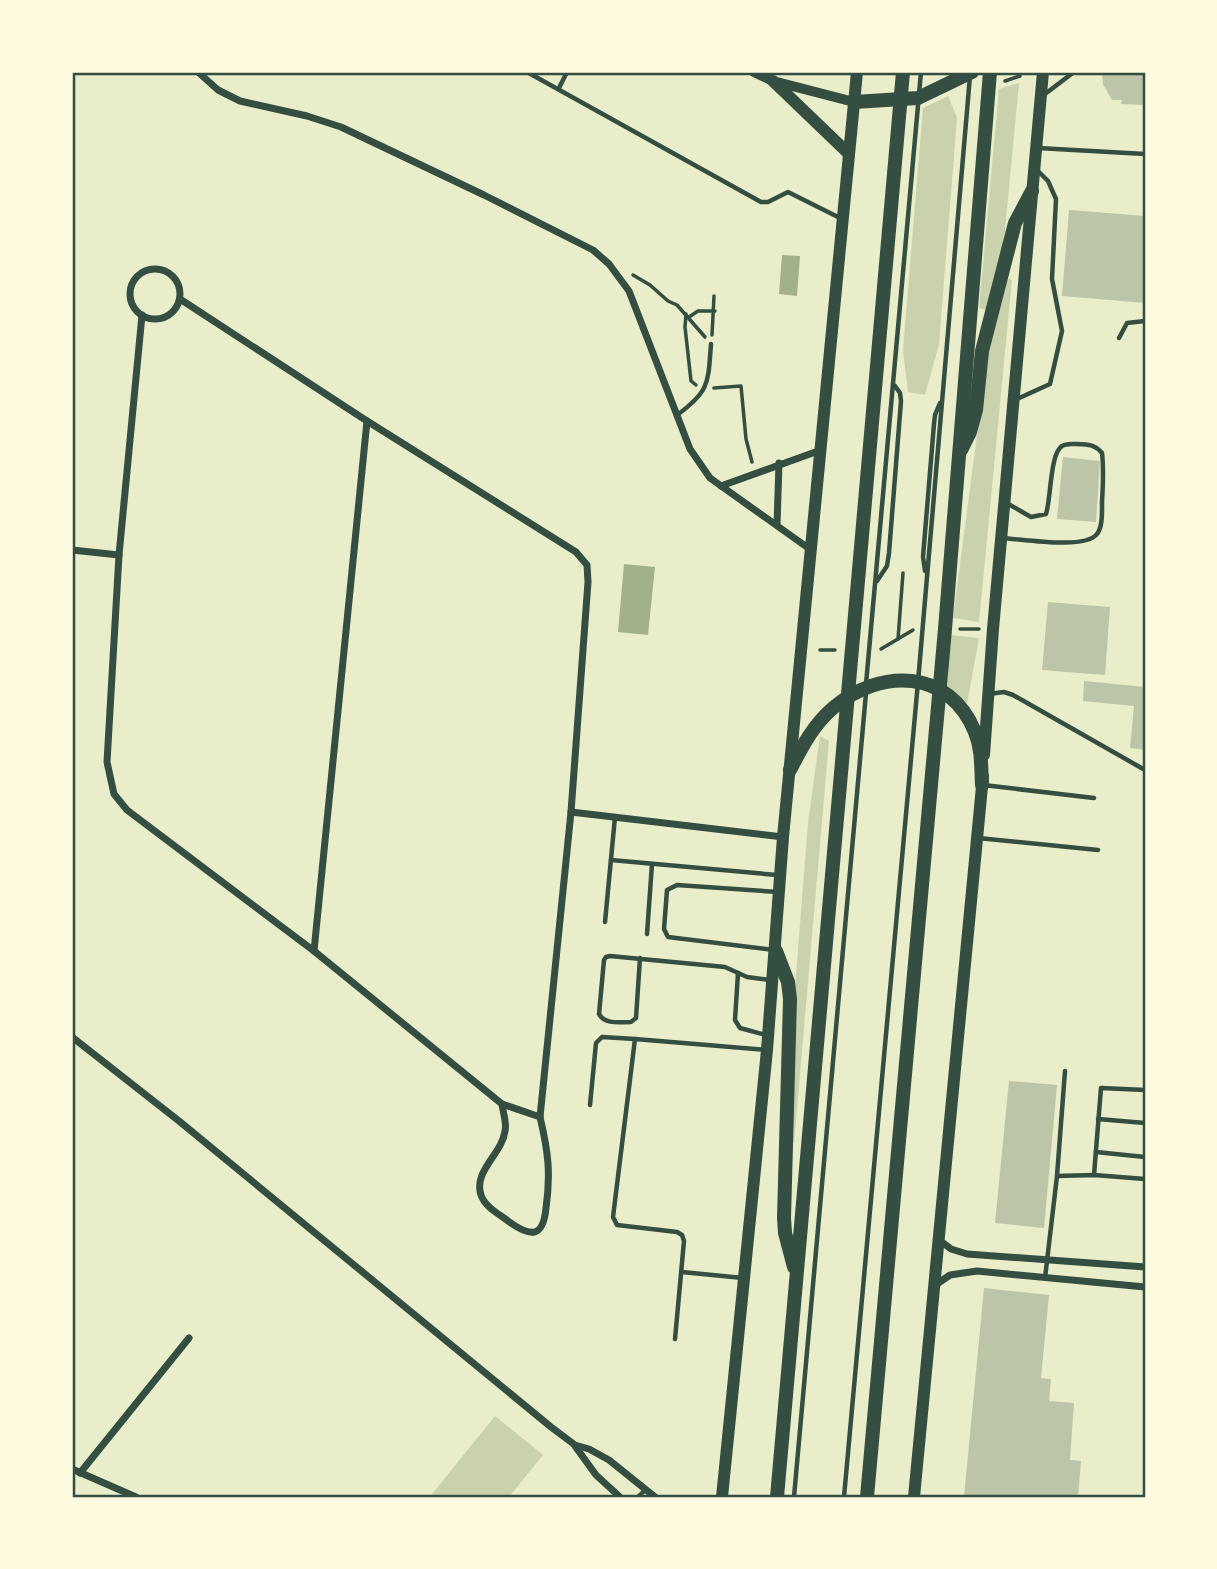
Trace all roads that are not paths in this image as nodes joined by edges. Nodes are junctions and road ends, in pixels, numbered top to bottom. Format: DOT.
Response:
graph roads {
  1 [pos="198,72"];
  2 [pos="527,72"];
  3 [pos="567,72"];
  4 [pos="754,72"];
  5 [pos="857,72"];
  6 [pos="903,72"];
  7 [pos="921,72"];
  8 [pos="971,72"];
  9 [pos="990,72"];
  10 [pos="1043,72"];
  11 [pos="1074,72"];
  12 [pos="773,81"];
  13 [pos="559,88"];
  14 [pos="1042,96"];
  15 [pos="918,98"];
  16 [pos="901,100"];
  17 [pos="854,102"];
  18 [pos="1037,148"];
  19 [pos="849,154"];
  20 [pos="1145,154"];
  21 [pos="1035,169"];
  22 [pos="1032,191"];
  23 [pos="843,219"];
  24 [pos="180,299"];
  25 [pos="142,315"];
  26 [pos="1145,321"];
  27 [pos="1119,338"];
  28 [pos="711,344"];
  29 [pos="894,385"];
  30 [pos="1013,401"];
  31 [pos="677,415"];
  32 [pos="367,421"];
  33 [pos="821,450"];
  34 [pos="957,458"];
  35 [pos="779,463"];
  36 [pos="720,486"];
  37 [pos="1004,502"];
  38 [pos="777,525"];
  39 [pos="1001,538"];
  40 [pos="72,550"];
  41 [pos="811,550"];
  42 [pos="119,555"];
  43 [pos="876,582"];
  44 [pos="918,682"];
  45 [pos="866,687"];
  46 [pos="940,690"];
  47 [pos="988,694"];
  48 [pos="848,696"];
  49 [pos="790,769"];
  50 [pos="1145,770"];
  51 [pos="982,785"];
  52 [pos="1094,798"];
  53 [pos="571,813"];
  54 [pos="615,817"];
  55 [pos="783,837"];
  56 [pos="977,838"];
  57 [pos="1098,850"];
  58 [pos="611,860"];
  59 [pos="652,864"];
  60 [pos="781,875"];
  61 [pos="779,892"];
  62 [pos="605,922"];
  63 [pos="647,934"];
  64 [pos="314,951"];
  65 [pos="776,951"];
  66 [pos="640,958"];
  67 [pos="738,973"];
  68 [pos="773,981"];
  69 [pos="768,1035"];
  70 [pos="72,1037"];
  71 [pos="635,1040"];
  72 [pos="767,1050"];
  73 [pos="1065,1071"];
  74 [pos="1145,1090"];
  75 [pos="502,1104"];
  76 [pos="590,1105"];
  77 [pos="540,1117"];
  78 [pos="1098,1118"];
  79 [pos="1145,1123"];
  80 [pos="1096,1152"];
  81 [pos="1145,1157"];
  82 [pos="1094,1175"];
  83 [pos="1057,1177"];
  84 [pos="1145,1179"];
  85 [pos="937,1239"];
  86 [pos="1047,1259"];
  87 [pos="1145,1267"];
  88 [pos="681,1272"];
  89 [pos="796,1273"];
  90 [pos="744,1278"];
  91 [pos="1045,1278"];
  92 [pos="933,1286"];
  93 [pos="1145,1287"];
  94 [pos="189,1338"];
  95 [pos="675,1339"];
  96 [pos="575,1445"];
  97 [pos="72,1469"];
  98 [pos="80,1473"];
  99 [pos="645,1489"];
  100 [pos="136,1497"];
  101 [pos="620,1497"];
  102 [pos="638,1497"];
  103 [pos="655,1497"];
  104 [pos="722,1497"];
  105 [pos="777,1497"];
  106 [pos="794,1497"];
  107 [pos="844,1497"];
  108 [pos="867,1497"];
  109 [pos="914,1497"];
  1 -- 31 [label="street"];
  2 -- 13 [label="lane"];
  3 -- 13 [label="lane"];
  4 -- 12 [label="street"];
  5 -- 17 [label="main road"];
  6 -- 16 [label="highway"];
  7 -- 15 [label="lane"];
  8 -- 15 [label="highway"];
  8 -- 44 [label="lane"];
  9 -- 34 [label="highway"];
  10 -- 14 [label="main road"];
  11 -- 14 [label="lane"];
  12 -- 17 [label="street"];
  12 -- 19 [label="main road"];
  13 -- 23 [label="lane"];
  14 -- 18 [label="main road"];
  15 -- 16 [label="highway"];
  15 -- 29 [label="lane"];
  16 -- 17 [label="highway"];
  16 -- 48 [label="highway"];
  17 -- 19 [label="main road"];
  18 -- 20 [label="lane"];
  18 -- 21 [label="main road"];
  19 -- 23 [label="main road"];
  21 -- 22 [label="main road"];
  21 -- 30 [label="lane"];
  22 -- 30 [label="main road"];
  22 -- 34 [label="highway"];
  23 -- 33 [label="main road"];
  24 -- 25 [label="street"];
  24 -- 25 [label="street"];
  24 -- 32 [label="street"];
  25 -- 42 [label="street"];
  26 -- 27 [label="lane"];
  28 -- 31 [label="lane"];
  29 -- 43 [label="lane"];
  29 -- 43 [label="lane"];
  30 -- 37 [label="main road"];
  31 -- 36 [label="street"];
  32 -- 53 [label="street"];
  32 -- 64 [label="street"];
  33 -- 35 [label="street"];
  33 -- 41 [label="main road"];
  34 -- 46 [label="highway"];
  35 -- 36 [label="street"];
  35 -- 38 [label="street"];
  36 -- 38 [label="street"];
  37 -- 39 [label="main road"];
  37 -- 39 [label="lane"];
  38 -- 41 [label="street"];
  39 -- 47 [label="main road"];
  40 -- 42 [label="street"];
  41 -- 49 [label="main road"];
  42 -- 64 [label="street"];
  43 -- 45 [label="lane"];
  44 -- 45 [label="highway"];
  44 -- 46 [label="highway"];
  44 -- 107 [label="lane"];
  45 -- 48 [label="highway"];
  45 -- 106 [label="lane"];
  46 -- 51 [label="highway"];
  46 -- 108 [label="highway"];
  47 -- 50 [label="lane"];
  47 -- 51 [label="main road"];
  48 -- 49 [label="highway"];
  48 -- 89 [label="highway"];
  49 -- 55 [label="main road"];
  51 -- 52 [label="lane"];
  51 -- 56 [label="main road"];
  53 -- 54 [label="street"];
  53 -- 77 [label="street"];
  54 -- 55 [label="street"];
  54 -- 58 [label="lane"];
  55 -- 60 [label="main road"];
  56 -- 57 [label="lane"];
  56 -- 85 [label="main road"];
  58 -- 59 [label="lane"];
  58 -- 62 [label="lane"];
  59 -- 60 [label="lane"];
  59 -- 63 [label="lane"];
  60 -- 61 [label="main road"];
  61 -- 65 [label="main road"];
  61 -- 65 [label="lane"];
  64 -- 75 [label="street"];
  65 -- 68 [label="main road"];
  65 -- 89 [label="highway"];
  66 -- 66 [label="lane"];
  66 -- 67 [label="lane"];
  67 -- 68 [label="lane"];
  67 -- 69 [label="lane"];
  68 -- 69 [label="main road"];
  69 -- 72 [label="main road"];
  70 -- 96 [label="street"];
  71 -- 72 [label="lane"];
  71 -- 76 [label="lane"];
  71 -- 88 [label="lane"];
  72 -- 90 [label="main road"];
  73 -- 83 [label="lane"];
  74 -- 78 [label="lane"];
  75 -- 77 [label="street"];
  75 -- 77 [label="street"];
  78 -- 79 [label="lane"];
  78 -- 80 [label="lane"];
  80 -- 81 [label="lane"];
  80 -- 82 [label="lane"];
  82 -- 83 [label="lane"];
  82 -- 84 [label="lane"];
  83 -- 86 [label="lane"];
  85 -- 86 [label="street"];
  85 -- 92 [label="main road"];
  86 -- 87 [label="street"];
  86 -- 91 [label="lane"];
  88 -- 90 [label="lane"];
  88 -- 95 [label="lane"];
  89 -- 105 [label="highway"];
  90 -- 104 [label="main road"];
  91 -- 92 [label="street"];
  91 -- 93 [label="street"];
  92 -- 109 [label="main road"];
  94 -- 98 [label="street"];
  96 -- 99 [label="street"];
  96 -- 101 [label="street"];
  97 -- 98 [label="street"];
  98 -- 100 [label="street"];
  99 -- 102 [label="lane"];
  99 -- 103 [label="street"];
}
